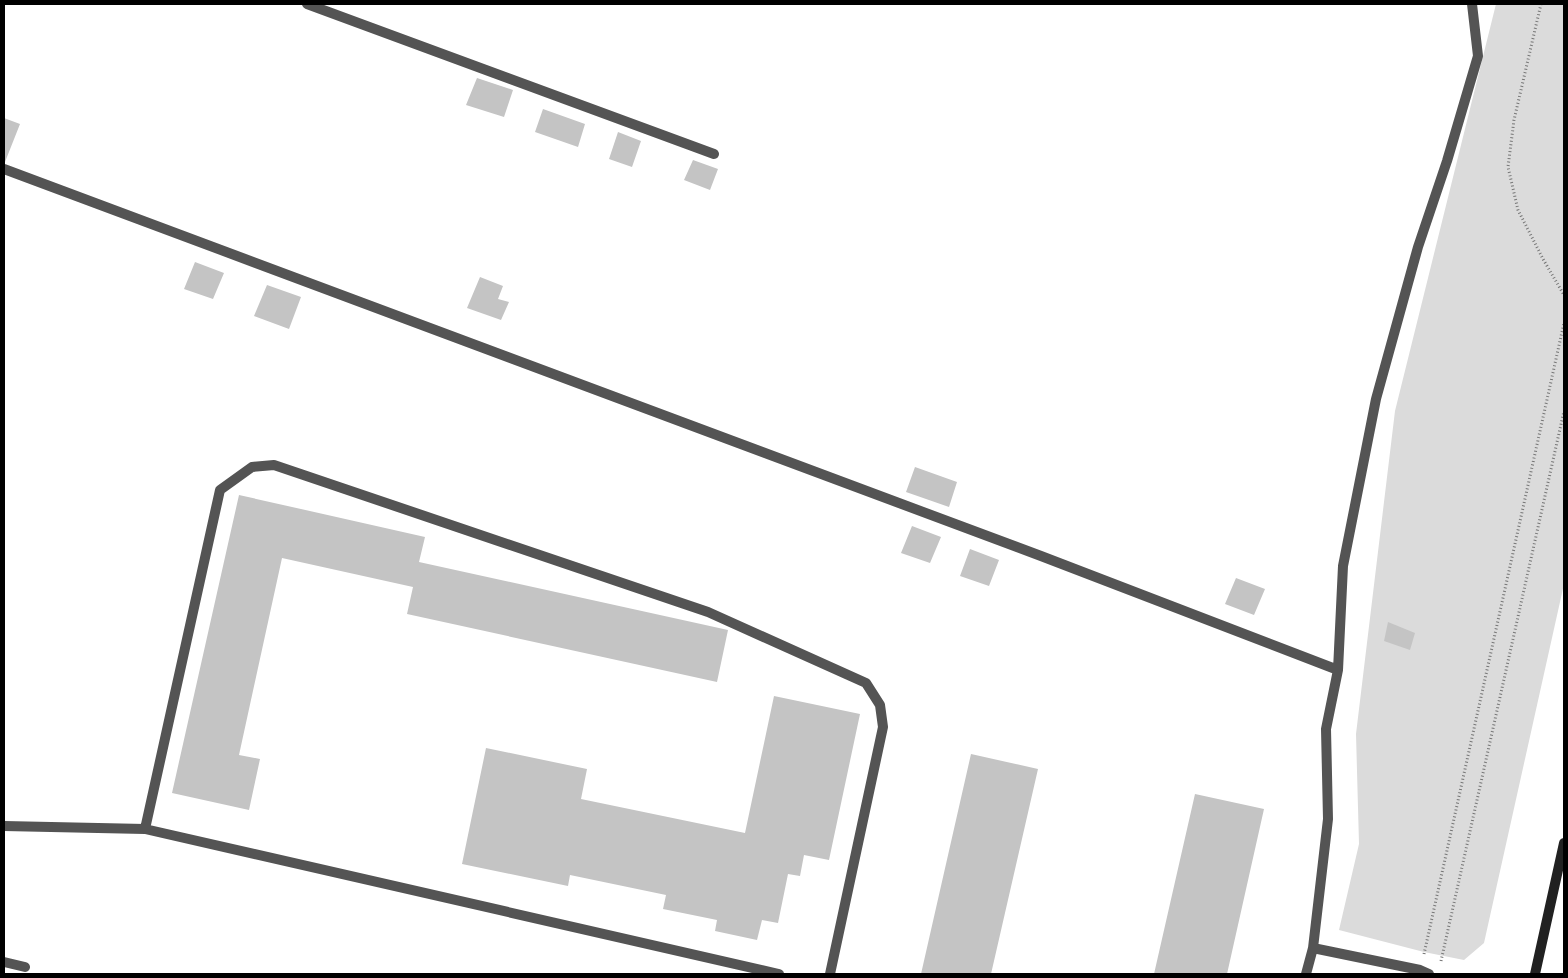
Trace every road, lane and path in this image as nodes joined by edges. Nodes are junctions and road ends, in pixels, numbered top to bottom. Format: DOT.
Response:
graph roads {
  1 [pos="307,4"];
  2 [pos="1472,4"];
  3 [pos="1541,4"];
  4 [pos="714,154"];
  5 [pos="4,169"];
  6 [pos="1564,296"];
  7 [pos="1564,323"];
  8 [pos="1564,410"];
  9 [pos="1338,670"];
  10 [pos="4,826"];
  11 [pos="144,829"];
  12 [pos="1564,843"];
  13 [pos="1314,948"];
  14 [pos="4,962"];
  15 [pos="1441,965"];
  16 [pos="25,966"];
  17 [pos="1424,972"];
  18 [pos="778,974"];
  19 [pos="830,974"];
  20 [pos="1306,974"];
  21 [pos="1535,974"];
  1 -- 4 [label="street"];
  2 -- 9 [label="street"];
  3 -- 6 [label="path"];
  5 -- 9 [label="street"];
  7 -- 17 [label="path"];
  8 -- 15 [label="path"];
  9 -- 13 [label="street"];
  10 -- 11 [label="street"];
  11 -- 18 [label="street"];
  11 -- 19 [label="street"];
  12 -- 21 [label="main road"];
  13 -- 17 [label="street"];
  13 -- 20 [label="street"];
  14 -- 16 [label="street"];
}
